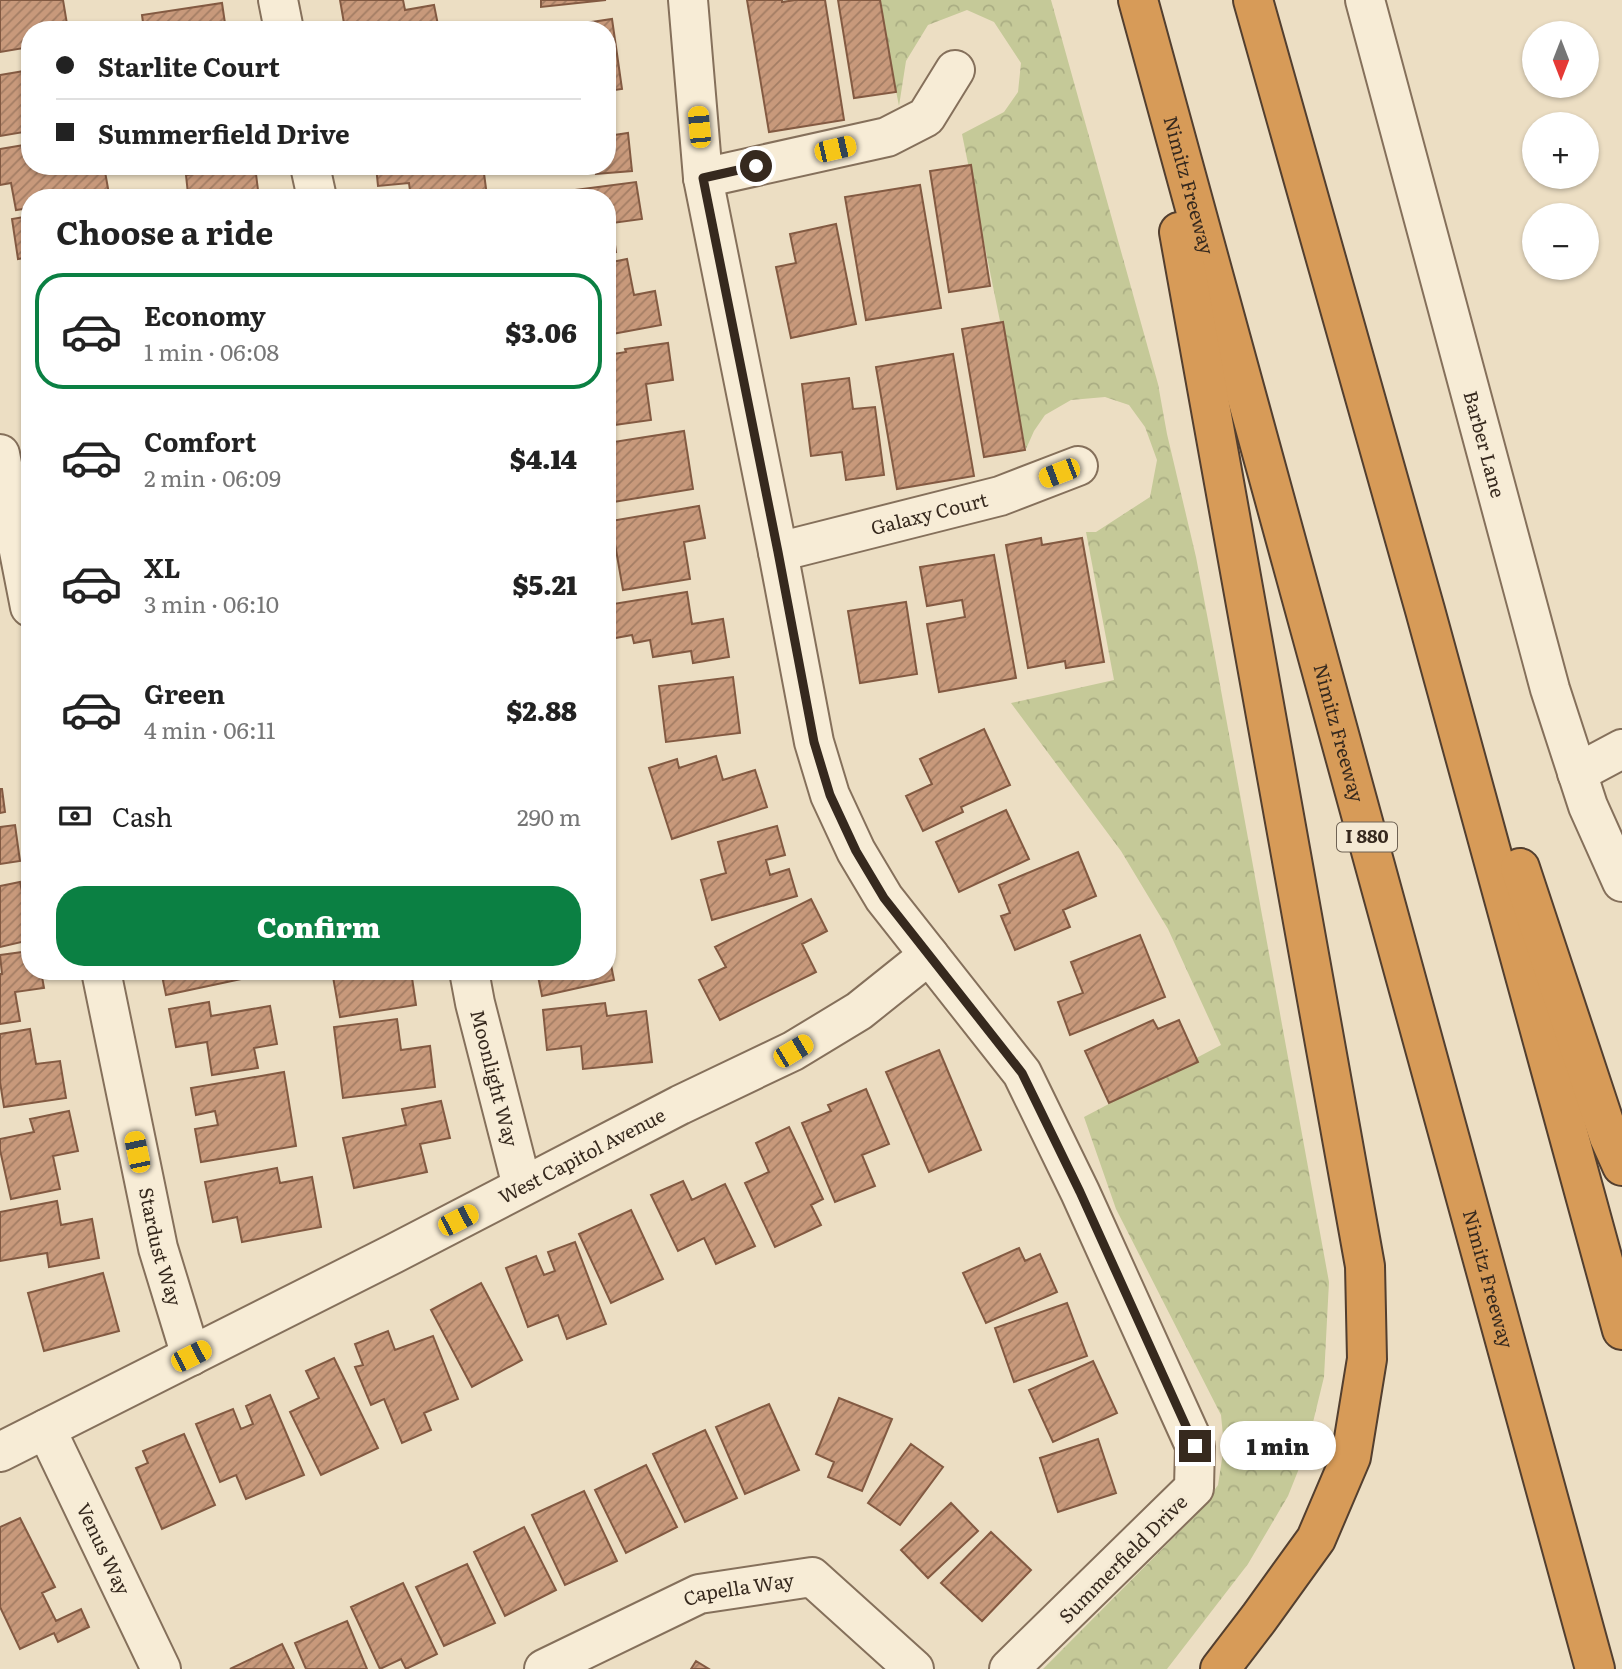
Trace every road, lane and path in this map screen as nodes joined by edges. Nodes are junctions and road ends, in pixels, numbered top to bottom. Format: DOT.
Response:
graph roads {
  1 [pos="278,0"];
  2 [pos="688,0"];
  3 [pos="1253,0"];
  4 [pos="1365,0"];
  5 [pos="1139,3"];
  6 [pos="282,21"];
  7 [pos="955,70"];
  8 [pos="703,178"];
  9 [pos="0,454"];
  10 [pos="1078,466"];
  11 [pos="778,552"];
  12 [pos="21,561"];
  13 [pos="1425,610"];
  14 [pos="1622,749"];
  15 [pos="1577,773"];
  16 [pos="1622,882"];
  17 [pos="929,955"];
  18 [pos="103,980"];
  19 [pos="471,980"];
  20 [pos="1622,1166"];
  21 [pos="522,1186"];
  22 [pos="1622,1330"];
  23 [pos="191,1356"];
  24 [pos="46,1429"];
  25 [pos="0,1452"];
  26 [pos="161,1669"];
  27 [pos="544,1669"];
  28 [pos="914,1669"];
  29 [pos="1009,1669"];
  30 [pos="1220,1669"];
  31 [pos="1595,1669"];
  1 -- 6 [label="street"];
  2 -- 8 [label="street, Summerfield Drive"];
  3 -- 13 [label="highway"];
  4 -- 15 [label="street, Barber Lane"];
  5 -- 30 [label="highway"];
  5 -- 31 [label="highway, Nimitz Freeway / I 880"];
  7 -- 8 [label="street"];
  8 -- 11 [label="street, Summerfield Drive"];
  9 -- 12 [label="street"];
  10 -- 11 [label="street, Galaxy Court"];
  11 -- 17 [label="street, Summerfield Drive"];
  13 -- 20 [label="highway"];
  13 -- 22 [label="highway"];
  14 -- 15 [label="street"];
  15 -- 16 [label="street, Barber Lane"];
  17 -- 21 [label="street, West Capitol Avenue"];
  17 -- 29 [label="street, Summerfield Drive"];
  18 -- 23 [label="street, Stardust Way"];
  19 -- 21 [label="street, Moonlight Way"];
  21 -- 23 [label="street, West Capitol Avenue"];
  23 -- 24 [label="street, West Capitol Avenue"];
  24 -- 25 [label="street, West Capitol Avenue"];
  24 -- 26 [label="street, Venus Way"];
  27 -- 28 [label="street, Capella Way"];
}
